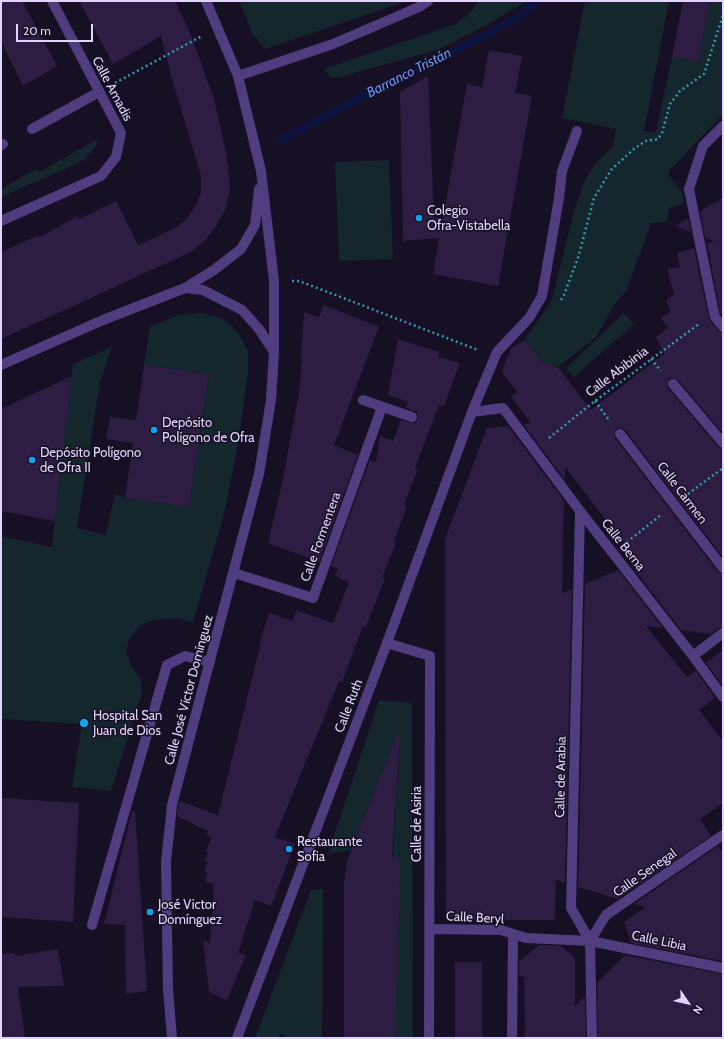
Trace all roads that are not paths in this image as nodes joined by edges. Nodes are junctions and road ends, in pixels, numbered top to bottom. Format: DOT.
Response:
graph roads {
  1 [pos="52,1"];
  2 [pos="206,1"];
  3 [pos="428,1"];
  4 [pos="238,76"];
  5 [pos="99,92"];
  6 [pos="723,126"];
  7 [pos="32,129"];
  8 [pos="577,131"];
  9 [pos="261,171"];
  10 [pos="1,221"];
  11 [pos="185,288"];
  12 [pos="723,326"];
  13 [pos="274,352"];
  14 [pos="1,365"];
  15 [pos="673,384"];
  16 [pos="363,400"];
  17 [pos="382,407"];
  18 [pos="472,412"];
  19 [pos="412,417"];
  20 [pos="620,434"];
  21 [pos="723,443"];
  22 [pos="580,511"];
  23 [pos="723,568"];
  24 [pos="234,573"];
  25 [pos="723,633"];
  26 [pos="386,642"];
  27 [pos="693,656"];
  28 [pos="210,662"];
  29 [pos="723,697"];
  30 [pos="723,835"];
  31 [pos="92,925"];
  32 [pos="430,929"];
  33 [pos="513,934"];
  34 [pos="590,941"];
  35 [pos="723,968"];
  36 [pos="172,1038"];
  37 [pos="237,1038"];
  38 [pos="429,1038"];
  39 [pos="512,1038"];
  40 [pos="592,1038"];
  1 -- 5 [label="street, Calle Amadis"];
  2 -- 4 [label="street"];
  3 -- 4 [label="street"];
  4 -- 9 [label="street"];
  5 -- 7 [label="street"];
  5 -- 10 [label="street, Calle Amadis"];
  6 -- 12 [label="street"];
  8 -- 18 [label="street, Calle Ruth"];
  9 -- 11 [label="street"];
  9 -- 13 [label="street, Calle José Víctor Domínguez"];
  11 -- 13 [label="street"];
  11 -- 14 [label="street"];
  13 -- 24 [label="street, Calle José Víctor Domínguez"];
  15 -- 21 [label="street"];
  16 -- 17 [label="street"];
  17 -- 19 [label="street"];
  17 -- 24 [label="street, Calle Formentera"];
  18 -- 22 [label="street, Calle Berna"];
  18 -- 26 [label="street, Calle Ruth"];
  20 -- 23 [label="street, Calle Carmen"];
  22 -- 27 [label="street, Calle Berna"];
  22 -- 34 [label="street, Calle de Arabia"];
  24 -- 28 [label="street, Calle José Víctor Domínguez"];
  25 -- 27 [label="street"];
  26 -- 32 [label="street, Calle de Asiria"];
  26 -- 37 [label="street, Calle Ruth"];
  27 -- 29 [label="street, Calle Berna"];
  28 -- 31 [label="street"];
  28 -- 36 [label="street, Calle José Víctor Domínguez"];
  30 -- 34 [label="street, Calle Senegal"];
  32 -- 33 [label="street, Calle Beryl"];
  32 -- 38 [label="street, Calle de Asiria"];
  33 -- 34 [label="street, Calle Beryl"];
  33 -- 39 [label="street"];
  34 -- 35 [label="street, Calle Libia"];
  34 -- 40 [label="street, Calle de Arabia"];
}
